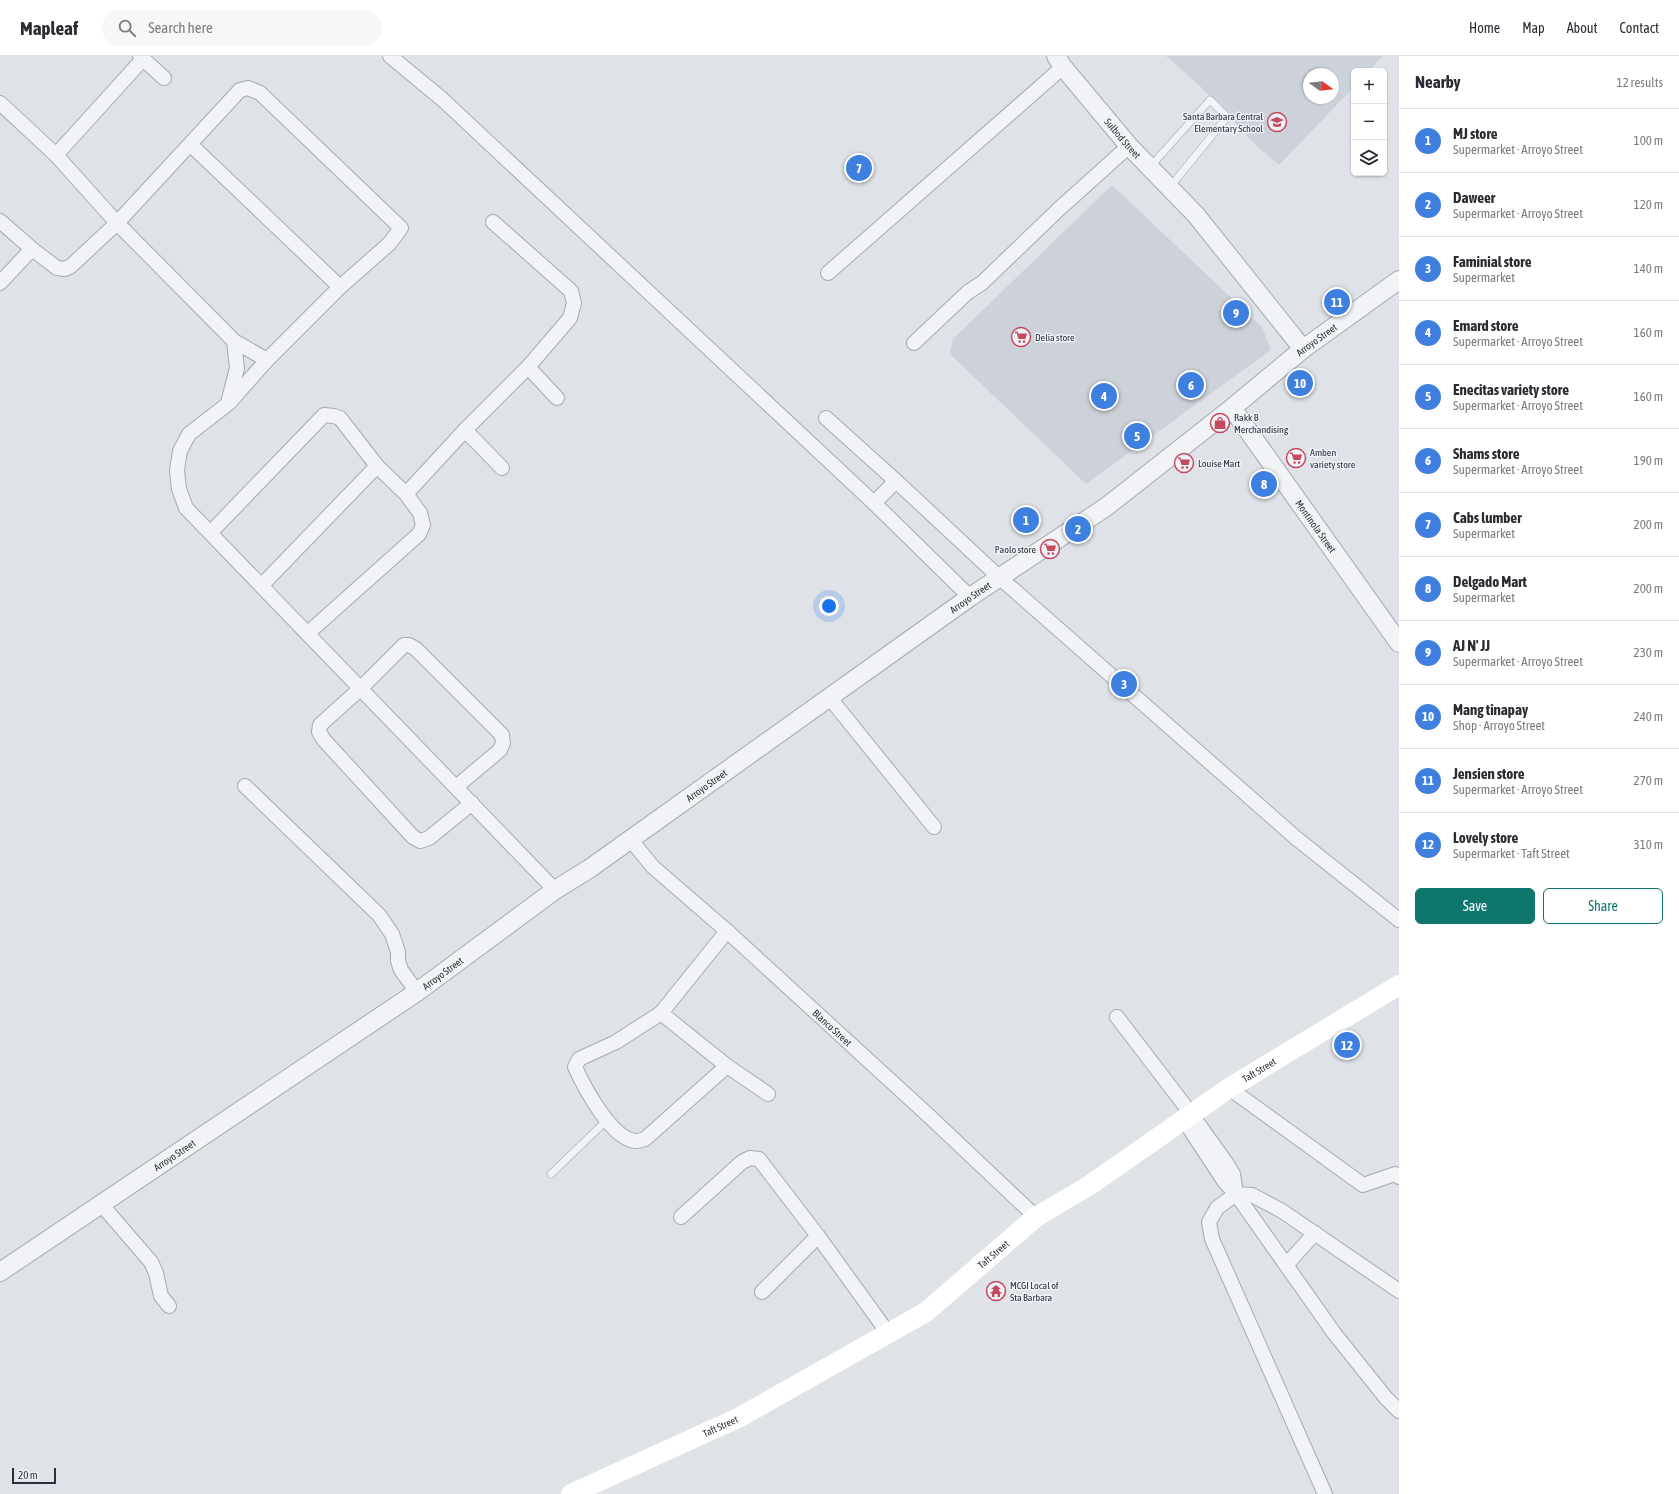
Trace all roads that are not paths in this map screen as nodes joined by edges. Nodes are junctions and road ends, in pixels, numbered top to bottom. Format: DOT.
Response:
graph roads {
  1 [pos="390,56"];
  2 [pos="141,58"];
  3 [pos="1060,62"];
  4 [pos="164,78"];
  5 [pos="0,103"];
  6 [pos="191,145"];
  7 [pos="1129,146"];
  8 [pos="56,156"];
  9 [pos="1149,167"];
  10 [pos="1169,188"];
  11 [pos="0,221"];
  12 [pos="492,222"];
  13 [pos="117,223"];
  14 [pos="32,249"];
  15 [pos="828,273"];
  16 [pos="1399,280"];
  17 [pos="0,283"];
  18 [pos="340,286"];
  19 [pos="234,341"];
  20 [pos="914,343"];
  21 [pos="1303,349"];
  22 [pos="267,360"];
  23 [pos="528,368"];
  24 [pos="557,398"];
  25 [pos="229,402"];
  26 [pos="1232,408"];
  27 [pos="826,418"];
  28 [pos="465,430"];
  29 [pos="377,466"];
  30 [pos="502,468"];
  31 [pos="896,480"];
  32 [pos="406,494"];
  33 [pos="874,503"];
  34 [pos="211,532"];
  35 [pos="999,577"];
  36 [pos="262,585"];
  37 [pos="970,597"];
  38 [pos="308,633"];
  39 [pos="1399,644"];
  40 [pos="361,688"];
  41 [pos="829,697"];
  42 [pos="245,786"];
  43 [pos="456,787"];
  44 [pos="472,803"];
  45 [pos="934,827"];
  46 [pos="630,839"];
  47 [pos="555,890"];
  48 [pos="1399,920"];
  49 [pos="727,931"];
  50 [pos="1399,985"];
  51 [pos="417,992"];
  52 [pos="661,1013"];
  53 [pos="1117,1017"];
  54 [pos="727,1066"];
  55 [pos="1229,1088"];
  56 [pos="768,1094"];
  57 [pos="1188,1117"];
  58 [pos="606,1121"];
  59 [pos="551,1174"];
  60 [pos="1398,1174"];
  61 [pos="1236,1194"];
  62 [pos="101,1204"];
  63 [pos="1036,1216"];
  64 [pos="681,1217"];
  65 [pos="1315,1233"];
  66 [pos="818,1236"];
  67 [pos="1286,1265"];
  68 [pos="0,1272"];
  69 [pos="1399,1291"];
  70 [pos="762,1292"];
  71 [pos="169,1306"];
  72 [pos="888,1333"];
  73 [pos="1399,1411"];
  74 [pos="571,1494"];
  75 [pos="1325,1494"];
  1 -- 33 [label="street"];
  2 -- 4 [label="street"];
  2 -- 8 [label="street"];
  3 -- 7 [label="street, Sulbod Street"];
  3 -- 15 [label="street"];
  5 -- 8 [label="street"];
  6 -- 13 [label="street"];
  6 -- 18 [label="street"];
  6 -- 18 [label="street"];
  7 -- 9 [label="street, Sulbod Street"];
  7 -- 20 [label="street"];
  8 -- 13 [label="street"];
  9 -- 10 [label="street, Sulbod Street"];
  9 -- 10 [label="lane"];
  10 -- 21 [label="street, Sulbod Street"];
  11 -- 14 [label="street"];
  12 -- 23 [label="street"];
  13 -- 14 [label="street"];
  13 -- 19 [label="street"];
  14 -- 17 [label="street"];
  16 -- 21 [label="street, Arroyo Street"];
  18 -- 22 [label="street"];
  19 -- 22 [label="street"];
  19 -- 25 [label="street"];
  21 -- 26 [label="street, Arroyo Street"];
  22 -- 25 [label="street"];
  23 -- 24 [label="street"];
  23 -- 28 [label="street"];
  25 -- 34 [label="street"];
  26 -- 35 [label="street, Arroyo Street"];
  26 -- 39 [label="street, Montinola Street"];
  27 -- 31 [label="street"];
  28 -- 30 [label="street"];
  28 -- 32 [label="street"];
  29 -- 32 [label="street"];
  29 -- 34 [label="street"];
  29 -- 36 [label="street"];
  31 -- 33 [label="street"];
  31 -- 35 [label="street"];
  32 -- 38 [label="street"];
  33 -- 37 [label="street"];
  34 -- 36 [label="street"];
  35 -- 37 [label="street, Arroyo Street"];
  35 -- 48 [label="street"];
  36 -- 38 [label="street"];
  37 -- 41 [label="street, Arroyo Street"];
  38 -- 40 [label="street"];
  40 -- 43 [label="street"];
  40 -- 43 [label="street"];
  40 -- 44 [label="street"];
  41 -- 45 [label="street"];
  41 -- 46 [label="street, Arroyo Street"];
  42 -- 51 [label="street"];
  43 -- 44 [label="street"];
  44 -- 47 [label="street"];
  46 -- 47 [label="street, Arroyo Street"];
  46 -- 49 [label="street, Blanco Street"];
  47 -- 51 [label="street, Arroyo Street"];
  49 -- 52 [label="street"];
  49 -- 63 [label="street, Blanco Street"];
  50 -- 55 [label="main road, Taft Street"];
  51 -- 62 [label="street, Arroyo Street"];
  52 -- 54 [label="street"];
  52 -- 58 [label="street"];
  53 -- 57 [label="street"];
  54 -- 56 [label="street"];
  54 -- 58 [label="street"];
  55 -- 57 [label="main road, Taft Street"];
  55 -- 60 [label="street"];
  57 -- 61 [label="street"];
  57 -- 63 [label="main road, Taft Street"];
  58 -- 59 [label="lane"];
  61 -- 65 [label="street"];
  61 -- 67 [label="street"];
  61 -- 75 [label="street"];
  62 -- 68 [label="street, Arroyo Street"];
  62 -- 71 [label="street"];
  63 -- 72 [label="main road, Taft Street"];
  64 -- 66 [label="street"];
  65 -- 67 [label="street"];
  65 -- 69 [label="street"];
  66 -- 70 [label="street"];
  66 -- 72 [label="street"];
  67 -- 73 [label="street"];
  72 -- 74 [label="main road, Taft Street"];
}
